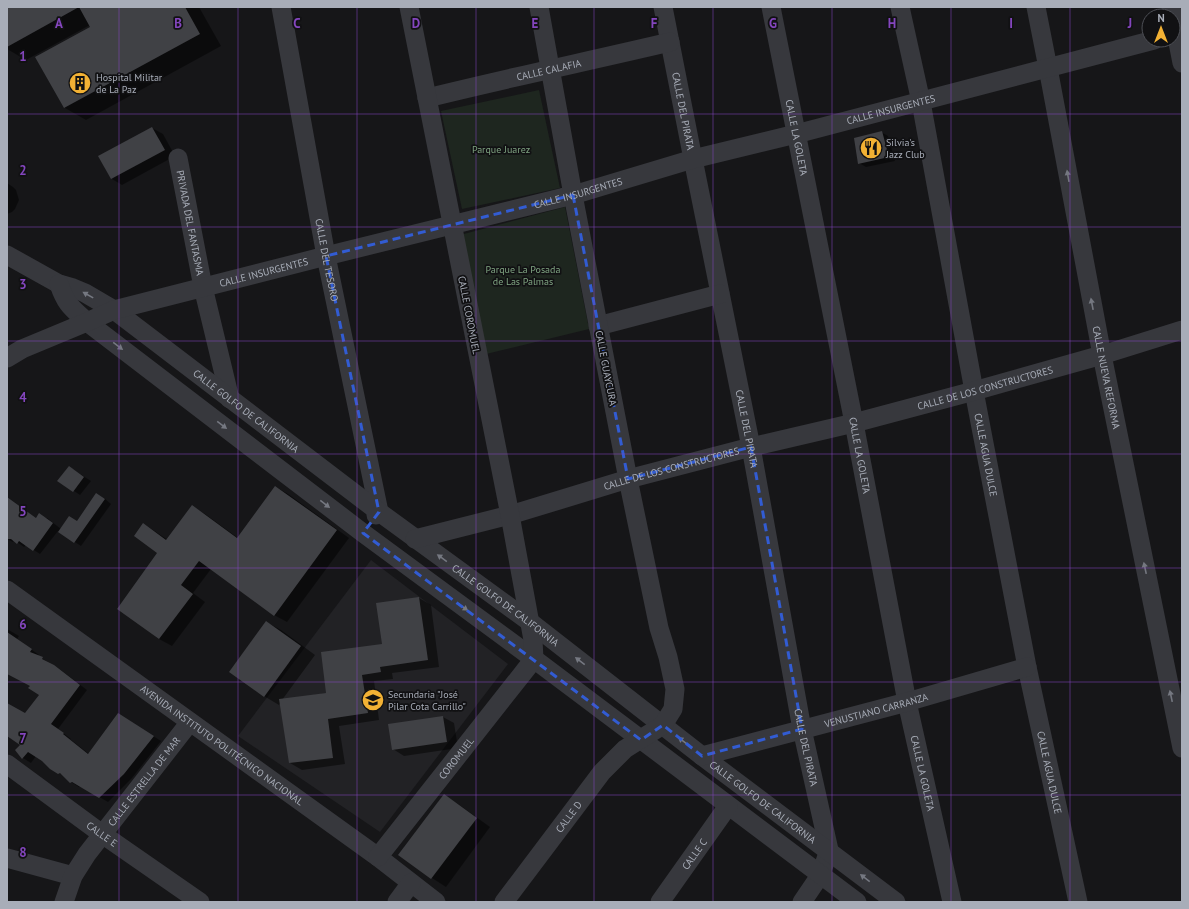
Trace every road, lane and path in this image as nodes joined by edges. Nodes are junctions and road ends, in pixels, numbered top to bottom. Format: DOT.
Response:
graph roads {
  1 [pos="281,7"];
  2 [pos="409,7"];
  3 [pos="539,7"];
  4 [pos="664,7"];
  5 [pos="771,7"];
  6 [pos="900,7"];
  7 [pos="1036,7"];
  8 [pos="670,42"];
  9 [pos="1141,43"];
  10 [pos="1179,48"];
  11 [pos="1182,63"];
  12 [pos="1048,68"];
  13 [pos="551,70"];
  14 [pos="427,98"];
  15 [pos="921,102"];
  16 [pos="796,134"];
  17 [pos="178,158"];
  18 [pos="693,159"];
  19 [pos="573,195"];
  20 [pos="451,226"];
  21 [pos="7,256"];
  22 [pos="326,256"];
  23 [pos="59,284"];
  24 [pos="203,287"];
  25 [pos="720,294"];
  26 [pos="114,310"];
  27 [pos="87,322"];
  28 [pos="598,326"];
  29 [pos="1182,330"];
  30 [pos="1102,356"];
  31 [pos="7,358"];
  32 [pos="974,391"];
  33 [pos="230,399"];
  34 [pos="854,423"];
  35 [pos="751,447"];
  36 [pos="628,479"];
  37 [pos="379,512"];
  38 [pos="510,515"];
  39 [pos="363,533"];
  40 [pos="415,539"];
  41 [pos="7,590"];
  42 [pos="530,622"];
  43 [pos="534,659"];
  44 [pos="1027,667"];
  45 [pos="907,702"];
  46 [pos="190,722"];
  47 [pos="663,725"];
  48 [pos="802,729"];
  49 [pos="640,740"];
  50 [pos="1182,748"];
  51 [pos="702,756"];
  52 [pos="7,764"];
  53 [pos="728,806"];
  54 [pos="102,834"];
  55 [pos="829,850"];
  56 [pos="378,857"];
  57 [pos="7,858"];
  58 [pos="821,874"];
  59 [pos="73,876"];
  60 [pos="411,883"];
  61 [pos="64,902"];
  62 [pos="200,902"];
  63 [pos="397,902"];
  64 [pos="436,902"];
  65 [pos="504,902"];
  66 [pos="660,902"];
  67 [pos="802,902"];
  68 [pos="857,902"];
  69 [pos="896,902"];
  70 [pos="952,902"];
  71 [pos="1078,902"];
  1 -- 22 [label="street, CALLE DEL TESORO"];
  2 -- 14 [label="street, CALLE COROMUEL"];
  3 -- 13 [label="street, CALLE GUAYCURA"];
  4 -- 8 [label="street, CALLE DEL PIRATA"];
  5 -- 16 [label="street, CALLE LA GOLETA"];
  6 -- 15 [label="street, CALLE AGUA DULCE"];
  7 -- 12 [label="street, CALLE NUEVA REFORMA"];
  8 -- 13 [label="street, CALLE CALAFIA"];
  8 -- 18 [label="street, CALLE DEL PIRATA"];
  9 -- 12 [label="street, CALLE INSURGENTES"];
  10 -- 11 [label="street"];
  12 -- 15 [label="street, CALLE INSURGENTES"];
  30 -- 12 [label="street, CALLE NUEVA REFORMA, one-way"];
  13 -- 14 [label="street, CALLE CALAFIA"];
  13 -- 19 [label="street, CALLE GUAYCURA"];
  14 -- 20 [label="street, CALLE COROMUEL"];
  15 -- 16 [label="street, CALLE INSURGENTES"];
  15 -- 32 [label="street, CALLE AGUA DULCE"];
  16 -- 18 [label="street, CALLE INSURGENTES"];
  16 -- 34 [label="street, CALLE LA GOLETA"];
  17 -- 24 [label="street, PRIVADA DEL FANTASMA"];
  18 -- 19 [label="street, CALLE INSURGENTES"];
  18 -- 25 [label="street, CALLE DEL PIRATA"];
  19 -- 20 [label="street, CALLE INSURGENTES"];
  19 -- 28 [label="street, CALLE GUAYCURA"];
  20 -- 22 [label="street, CALLE INSURGENTES"];
  20 -- 38 [label="street, CALLE COROMUEL"];
  21 -- 23 [label="street, CALLE GOLFO DE CALIFORNIA"];
  22 -- 24 [label="street, CALLE INSURGENTES"];
  22 -- 37 [label="street, CALLE DEL TESORO"];
  26 -- 23 [label="street, CALLE GOLFO DE CALIFORNIA, one-way"];
  23 -- 27 [label="street"];
  24 -- 26 [label="street, CALLE INSURGENTES"];
  24 -- 33 [label="street, PRIVADA DEL FANTASMA"];
  25 -- 28 [label="street"];
  25 -- 35 [label="street, CALLE DEL PIRATA"];
  26 -- 27 [label="street, CALLE INSURGENTES"];
  26 -- 33 [label="street, CALLE GOLFO DE CALIFORNIA"];
  27 -- 31 [label="street, CALLE INSURGENTES"];
  27 -- 39 [label="street, one-way"];
  28 -- 36 [label="street, CALLE GUAYCURA"];
  29 -- 30 [label="street, CALLE DE LOS CONSTRUCTORES"];
  30 -- 32 [label="street, CALLE DE LOS CONSTRUCTORES"];
  50 -- 30 [label="street, CALLE NUEVA REFORMA, one-way"];
  32 -- 34 [label="street, CALLE DE LOS CONSTRUCTORES"];
  32 -- 44 [label="street, CALLE AGUA DULCE"];
  33 -- 37 [label="street, CALLE GOLFO DE CALIFORNIA"];
  34 -- 35 [label="street, CALLE DE LOS CONSTRUCTORES"];
  34 -- 45 [label="street, CALLE LA GOLETA"];
  35 -- 36 [label="street, CALLE DE LOS CONSTRUCTORES"];
  35 -- 48 [label="street, CALLE DEL PIRATA"];
  36 -- 38 [label="street, CALLE DE LOS CONSTRUCTORES"];
  36 -- 47 [label="street, CALLE GUAYCURA"];
  37 -- 39 [label="street"];
  37 -- 40 [label="street, CALLE GOLFO DE CALIFORNIA"];
  38 -- 40 [label="street, CALLE DE LOS CONSTRUCTORES"];
  38 -- 42 [label="street, CALLE COROMUEL"];
  39 -- 43 [label="street, one-way"];
  42 -- 40 [label="street, CALLE GOLFO DE CALIFORNIA, one-way"];
  41 -- 46 [label="street, AVENIDA INSTITUTO POLITÉCNICO NACIONAL"];
  42 -- 43 [label="street, CALLE COROMUEL"];
  47 -- 42 [label="street, CALLE GOLFO DE CALIFORNIA, one-way"];
  43 -- 49 [label="street"];
  43 -- 56 [label="street, COROMUEL"];
  44 -- 45 [label="street, VENUSTIANO CARRANZA"];
  44 -- 71 [label="street, CALLE AGUA DULCE"];
  45 -- 48 [label="street, VENUSTIANO CARRANZA"];
  45 -- 70 [label="street, CALLE LA GOLETA"];
  46 -- 54 [label="street, CALLE ESTRELLA DE MAR"];
  46 -- 56 [label="street, AVENIDA INSTITUTO POLITÉCNICO NACIONAL"];
  47 -- 49 [label="street, CALLE D"];
  51 -- 47 [label="street, CALLE GOLFO DE CALIFORNIA, one-way"];
  48 -- 51 [label="street, VENUSTIANO CARRANZA"];
  48 -- 55 [label="street, CALLE DEL PIRATA"];
  49 -- 53 [label="street"];
  49 -- 65 [label="street, CALLE D"];
  51 -- 55 [label="street, CALLE GOLFO DE CALIFORNIA"];
  52 -- 54 [label="street, CALLE E"];
  53 -- 58 [label="street"];
  53 -- 66 [label="street, CALLE C"];
  54 -- 59 [label="street, CALLE ESTRELLA DE MAR"];
  54 -- 62 [label="street, CALLE E"];
  55 -- 58 [label="street"];
  69 -- 55 [label="street, CALLE GOLFO DE CALIFORNIA, one-way"];
  56 -- 60 [label="street, AVENIDA INSTITUTO POLITÉCNICO NACIONAL"];
  57 -- 59 [label="street"];
  58 -- 67 [label="street"];
  58 -- 68 [label="street"];
  59 -- 61 [label="street, CALLE ESTRELLA DE MAR"];
  60 -- 63 [label="street"];
  60 -- 64 [label="street, AVENIDA INSTITUTO POLITÉCNICO NACIONAL"];
}
